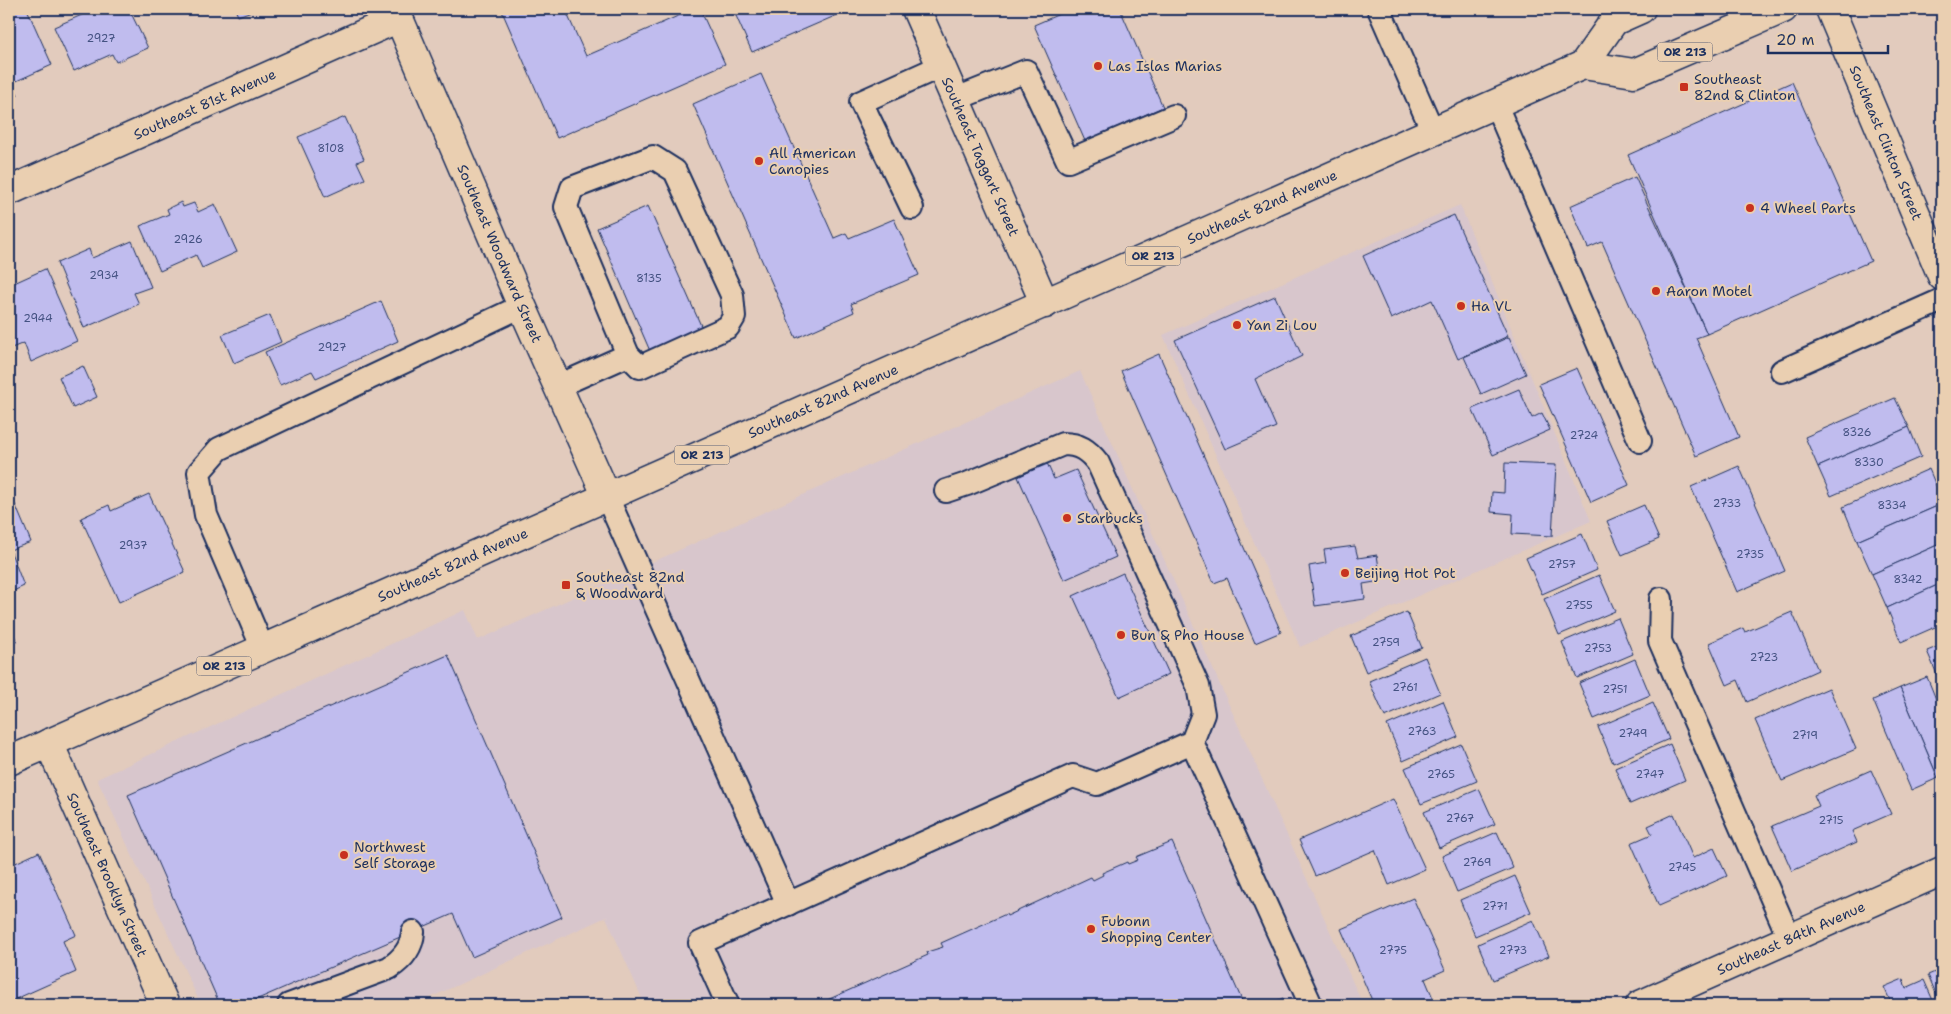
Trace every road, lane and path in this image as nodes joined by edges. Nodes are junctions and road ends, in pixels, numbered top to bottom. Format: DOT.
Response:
graph roads {
  1 [pos="916,9"];
  2 [pos="1379,9"];
  3 [pos="1641,9"];
  4 [pos="1783,9"];
  5 [pos="1830,9"];
  6 [pos="398,13"];
  7 [pos="1612,15"];
  8 [pos="1582,65"];
  9 [pos="941,66"];
  10 [pos="956,99"];
  11 [pos="1496,105"];
  12 [pos="1174,116"];
  13 [pos="1433,132"];
  14 [pos="9,191"];
  15 [pos="912,208"];
  16 [pos="1942,276"];
  17 [pos="1942,300"];
  18 [pos="1045,304"];
  19 [pos="522,306"];
  20 [pos="628,355"];
  21 [pos="1782,371"];
  22 [pos="558,386"];
  23 [pos="1640,441"];
  24 [pos="946,491"];
  25 [pos="607,497"];
  26 [pos="1660,599"];
  27 [pos="263,649"];
  28 [pos="1192,742"];
  29 [pos="49,743"];
  30 [pos="9,761"];
  31 [pos="1942,871"];
  32 [pos="788,904"];
  33 [pos="413,932"];
  34 [pos="1790,940"];
  35 [pos="165,1005"];
  36 [pos="289,1005"];
  37 [pos="728,1005"];
  38 [pos="1311,1005"];
  39 [pos="1640,1005"];
  1 -- 9 [label="street, Southeast Taggart Street"];
  2 -- 13 [label="lane"];
  3 -- 7 [label="street, Southeast 82nd Avenue / OR 213"];
  4 -- 8 [label="street, OR 213"];
  5 -- 16 [label="street, Southeast Clinton Street"];
  6 -- 14 [label="street, Southeast 81st Avenue"];
  6 -- 19 [label="street, Southeast Woodward Street"];
  7 -- 8 [label="street, Southeast 82nd Avenue / OR 213"];
  8 -- 11 [label="street, Southeast 82nd Avenue / OR 213"];
  9 -- 10 [label="street, Southeast Taggart Street"];
  9 -- 15 [label="lane"];
  10 -- 12 [label="lane"];
  10 -- 18 [label="street, Southeast Taggart Street"];
  11 -- 13 [label="street, Southeast 82nd Avenue / OR 213"];
  11 -- 23 [label="lane"];
  13 -- 18 [label="street, Southeast 82nd Avenue / OR 213"];
  17 -- 21 [label="lane"];
  18 -- 25 [label="street, Southeast 82nd Avenue / OR 213"];
  19 -- 22 [label="street, Southeast Woodward Street"];
  19 -- 27 [label="lane"];
  20 -- 20 [label="lane"];
  20 -- 22 [label="lane"];
  22 -- 25 [label="street, Southeast Woodward Street"];
  24 -- 28 [label="lane"];
  25 -- 27 [label="street, Southeast 82nd Avenue / OR 213"];
  25 -- 32 [label="lane"];
  26 -- 34 [label="lane"];
  27 -- 29 [label="street, Southeast 82nd Avenue / OR 213"];
  28 -- 32 [label="lane"];
  28 -- 38 [label="lane"];
  29 -- 30 [label="street, Southeast 82nd Avenue / OR 213"];
  29 -- 35 [label="street, Southeast Brooklyn Street"];
  31 -- 34 [label="street, Southeast 84th Avenue"];
  32 -- 37 [label="lane"];
  33 -- 36 [label="lane"];
  34 -- 39 [label="street, Southeast 84th Avenue"];
}
